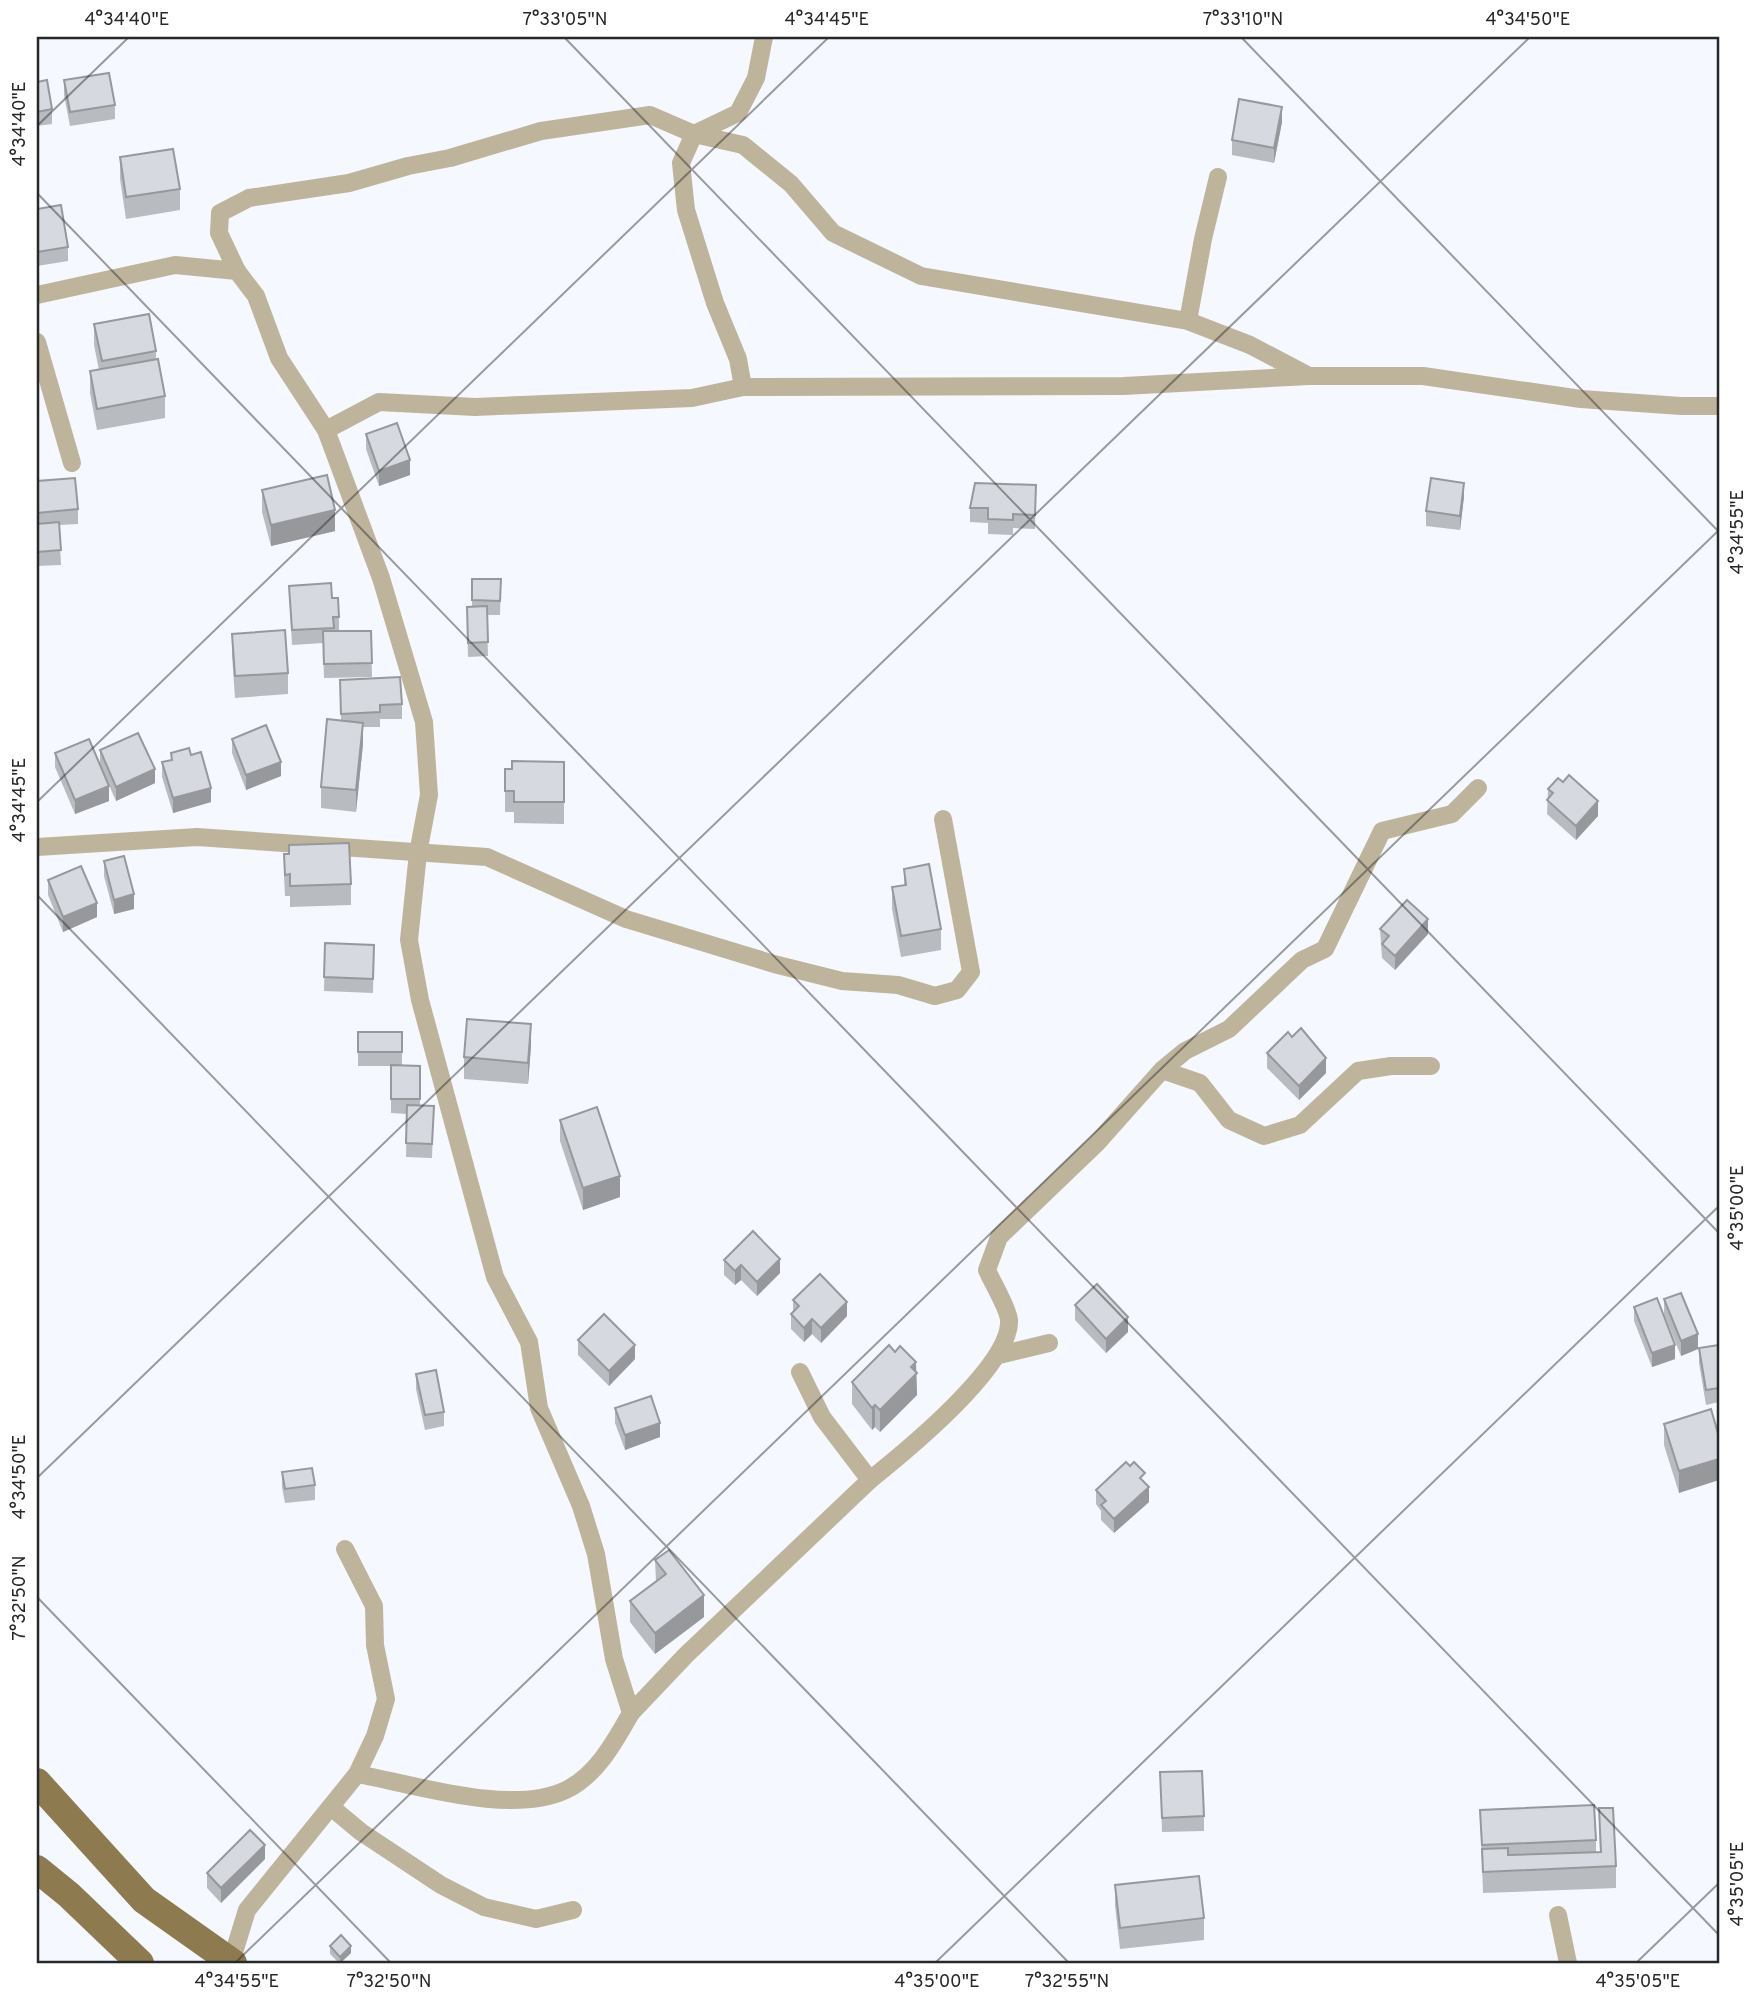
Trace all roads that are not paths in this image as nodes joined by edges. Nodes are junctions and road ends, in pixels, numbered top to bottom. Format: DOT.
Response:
graph roads {
  1 [pos="764,37"];
  2 [pos="694,134"];
  3 [pos="1218,177"];
  4 [pos="237,271"];
  5 [pos="37,295"];
  6 [pos="1188,321"];
  7 [pos="37,342"];
  8 [pos="1309,376"];
  9 [pos="743,387"];
  10 [pos="1719,405"];
  11 [pos="326,430"];
  12 [pos="72,463"];
  13 [pos="1478,788"];
  14 [pos="943,819"];
  15 [pos="37,847"];
  16 [pos="418,853"];
  17 [pos="1431,1066"];
  18 [pos="1162,1070"];
  19 [pos="1049,1343"];
  20 [pos="999,1356"];
  21 [pos="800,1372"];
  22 [pos="870,1480"];
  23 [pos="345,1549"];
  24 [pos="631,1713"];
  25 [pos="357,1774"];
  26 [pos="37,1782"];
  27 [pos="331,1807"];
  28 [pos="37,1869"];
  29 [pos="573,1910"];
  30 [pos="1558,1915"];
  31 [pos="141,1963"];
  32 [pos="232,1963"];
  33 [pos="1569,1963"];
  1 -- 2 [label="street"];
  2 -- 4 [label="street"];
  2 -- 6 [label="street"];
  2 -- 9 [label="street"];
  3 -- 6 [label="street"];
  4 -- 5 [label="street"];
  4 -- 11 [label="street"];
  6 -- 8 [label="street"];
  7 -- 12 [label="street"];
  8 -- 9 [label="street"];
  8 -- 10 [label="street"];
  9 -- 11 [label="street"];
  11 -- 16 [label="street"];
  13 -- 18 [label="street"];
  14 -- 16 [label="street"];
  15 -- 16 [label="street"];
  16 -- 24 [label="street"];
  17 -- 18 [label="street"];
  18 -- 20 [label="street"];
  19 -- 20 [label="street"];
  20 -- 22 [label="street"];
  21 -- 22 [label="street"];
  22 -- 24 [label="street"];
  23 -- 25 [label="street"];
  24 -- 25 [label="street"];
  25 -- 27 [label="street"];
  26 -- 32 [label="main road"];
  27 -- 29 [label="street"];
  27 -- 32 [label="street"];
  28 -- 31 [label="main road"];
  30 -- 33 [label="street"];
}
